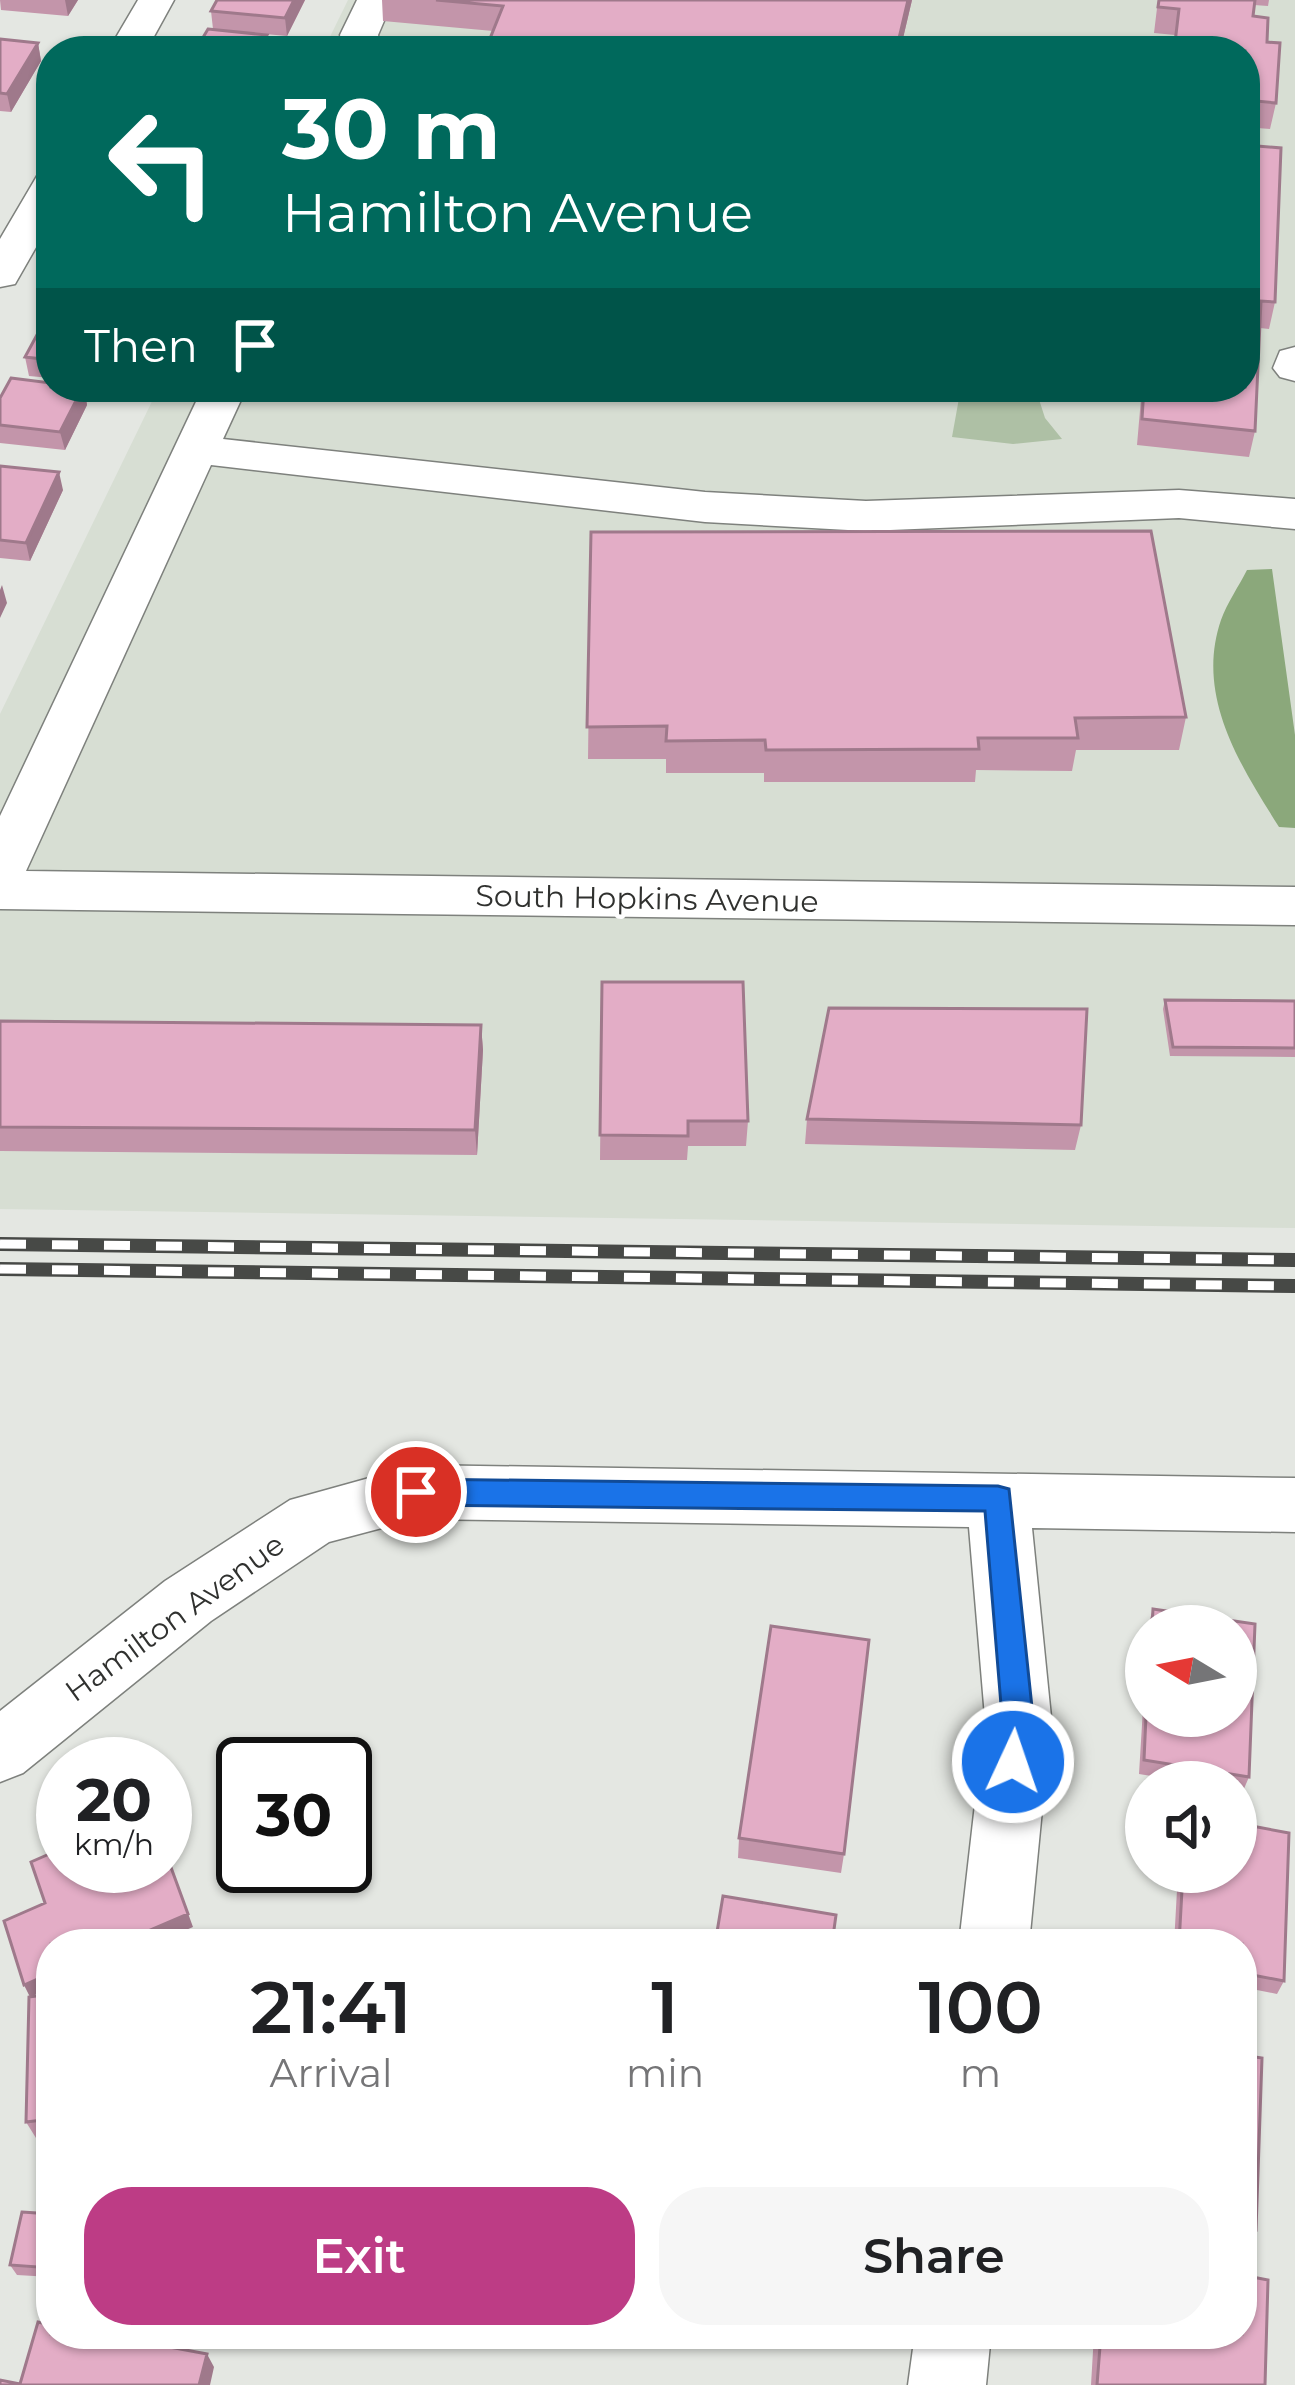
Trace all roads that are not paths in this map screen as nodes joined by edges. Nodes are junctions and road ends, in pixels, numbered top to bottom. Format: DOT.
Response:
graph roads {
  1 [pos="156,0"];
  2 [pos="375,0"];
  3 [pos="136,36"];
  4 [pos="359,36"];
  5 [pos="36,211"];
  6 [pos="0,275"];
  7 [pos="217,402"];
  8 [pos="193,449"];
  9 [pos="1295,514"];
  10 [pos="0,871"];
  11 [pos="0,890"];
  12 [pos="1295,905"];
  13 [pos="998,1498"];
  14 [pos="1295,1504"];
  15 [pos="0,1750"];
  16 [pos="996,1929"];
  17 [pos="951,2349"];
  18 [pos="947,2385"];
  1 -- 3 [label="street"];
  2 -- 4 [label="street"];
  5 -- 6 [label="street"];
  7 -- 8 [label="street"];
  8 -- 9 [label="street"];
  8 -- 10 [label="street"];
  11 -- 12 [label="street, South Hopkins Avenue"];
  13 -- 14 [label="street, Hamilton Avenue"];
  13 -- 15 [label="street, Hamilton Avenue"];
  13 -- 16 [label="street"];
  17 -- 18 [label="street"];
}
